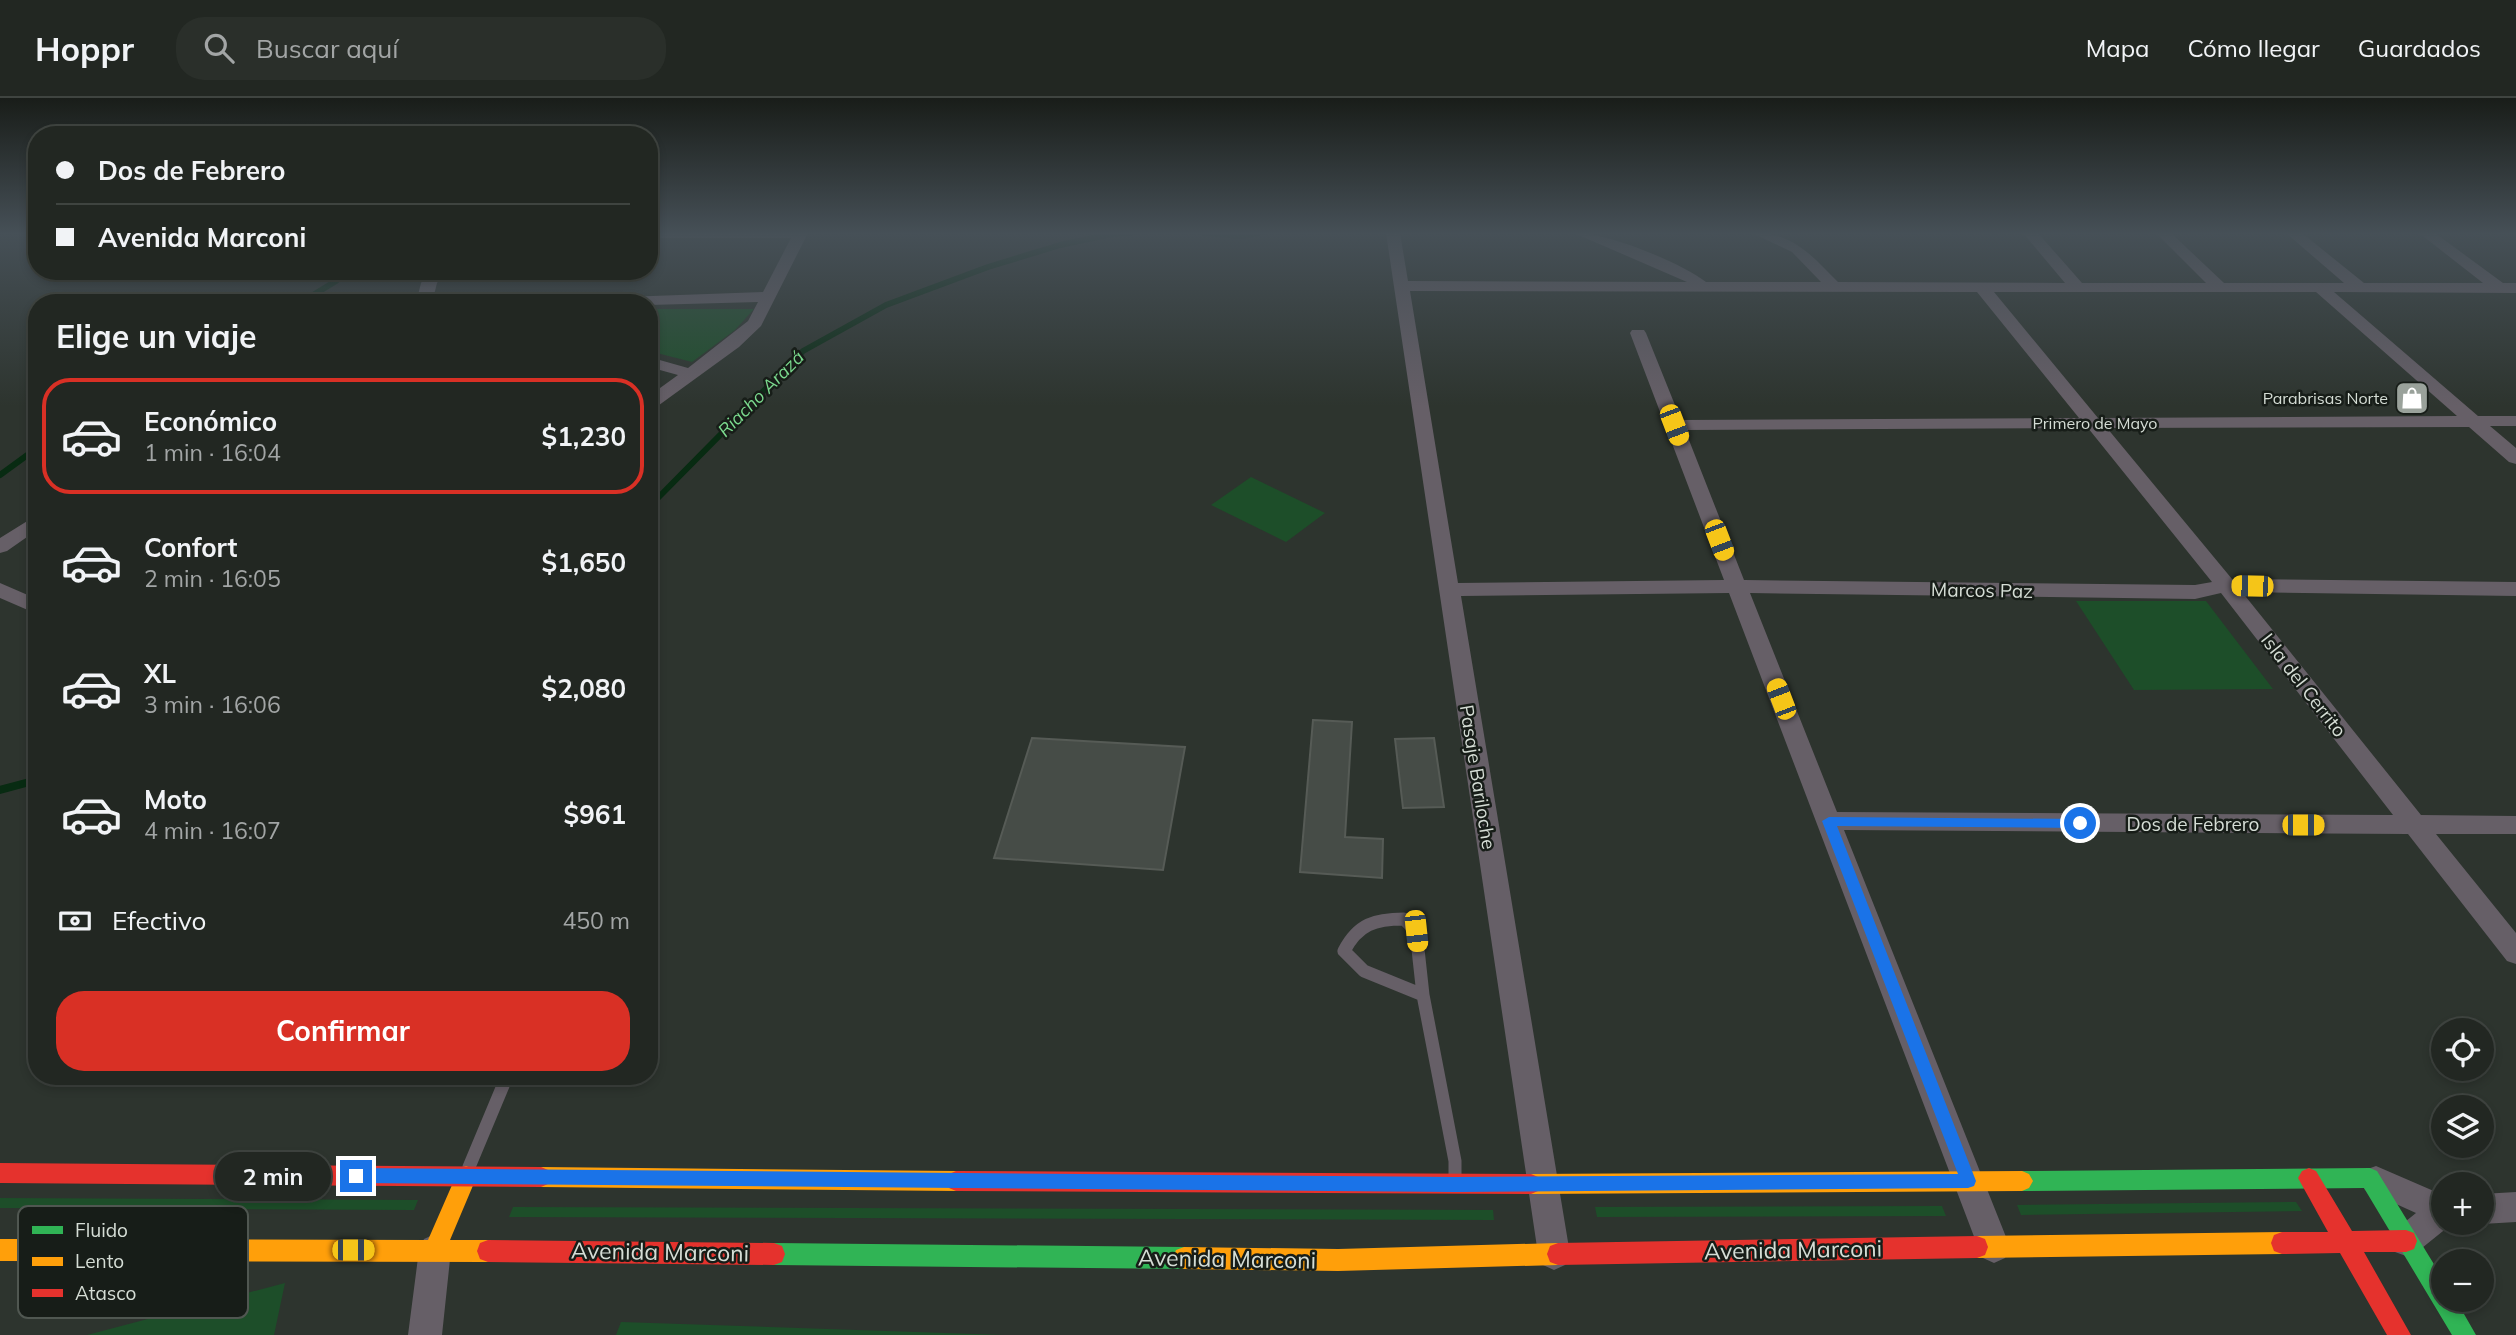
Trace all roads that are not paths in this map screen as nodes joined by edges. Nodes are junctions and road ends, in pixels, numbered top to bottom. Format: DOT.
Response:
graph roads {
  1 [pos="772,291"];
  2 [pos="1499,291"];
  3 [pos="1915,291"];
  4 [pos="2047,291"];
  5 [pos="2266,291"];
  6 [pos="2341,291"];
  7 [pos="1402,293"];
  8 [pos="2325,293"];
  9 [pos="1987,294"];
  10 [pos="769,297"];
  11 [pos="2516,298"];
  12 [pos="1769,299"];
  13 [pos="658,300"];
  14 [pos="1638,332"];
  15 [pos="658,364"];
  16 [pos="690,373"];
  17 [pos="658,397"];
  18 [pos="2474,421"];
  19 [pos="2516,421"];
  20 [pos="2093,423"];
  21 [pos="1674,425"];
  22 [pos="2516,458"];
  23 [pos="28,527"];
  24 [pos="0,547"];
  25 [pos="2226,585"];
  26 [pos="1737,586"];
  27 [pos="2516,589"];
  28 [pos="0,590"];
  29 [pos="1448,590"];
  30 [pos="28,603"];
  31 [pos="1829,821"];
  32 [pos="2516,825"];
  33 [pos="2415,826"];
  34 [pos="2516,953"];
  35 [pos="1423,995"];
  36 [pos="503,1085"];
  37 [pos="0,1173"];
  38 [pos="466,1177"];
  39 [pos="2309,1178"];
  40 [pos="2370,1178"];
  41 [pos="1968,1181"];
  42 [pos="1542,1184"];
  43 [pos="1455,1185"];
  44 [pos="2431,1206"];
  45 [pos="2516,1207"];
  46 [pos="2494,1208"];
  47 [pos="2431,1221"];
  48 [pos="2406,1241"];
  49 [pos="2345,1242"];
  50 [pos="1994,1247"];
  51 [pos="0,1250"];
  52 [pos="18,1250"];
  53 [pos="248,1250"];
  54 [pos="435,1250"];
  55 [pos="1554,1254"];
  56 [pos="2431,1281"];
  57 [pos="2451,1312"];
  58 [pos="425,1335"];
  59 [pos="2400,1335"];
  60 [pos="2465,1335"];
  1 -- 10 [label="street"];
  2 -- 7 [label="street"];
  3 -- 9 [label="street"];
  4 -- 9 [label="street"];
  5 -- 8 [label="street"];
  6 -- 8 [label="street"];
  7 -- 29 [label="street, Pasaje Bariloche"];
  8 -- 9 [label="street"];
  8 -- 11 [label="street"];
  8 -- 18 [label="street"];
  9 -- 12 [label="street"];
  9 -- 20 [label="street, Isla del Cerrito"];
  10 -- 13 [label="street"];
  10 -- 16 [label="street"];
  14 -- 21 [label="street"];
  15 -- 16 [label="street"];
  16 -- 17 [label="street"];
  18 -- 19 [label="street, Primero de Mayo"];
  18 -- 20 [label="street, Primero de Mayo"];
  18 -- 22 [label="street"];
  20 -- 21 [label="street, Primero de Mayo"];
  20 -- 25 [label="street, Isla del Cerrito"];
  21 -- 26 [label="street"];
  23 -- 24 [label="street"];
  25 -- 26 [label="street, Marcos Paz"];
  25 -- 27 [label="street, Marcos Paz"];
  25 -- 33 [label="street, Isla del Cerrito"];
  26 -- 29 [label="street, Marcos Paz"];
  26 -- 31 [label="street"];
  28 -- 30 [label="street"];
  29 -- 42 [label="street, Pasaje Bariloche"];
  31 -- 33 [label="street, Dos de Febrero"];
  31 -- 41 [label="street"];
  32 -- 33 [label="street, Dos de Febrero"];
  33 -- 34 [label="street, Isla del Cerrito"];
  35 -- 35 [label="lane"];
  35 -- 43 [label="lane"];
  36 -- 38 [label="lane"];
  37 -- 38 [label="main road"];
  38 -- 43 [label="main road"];
  38 -- 54 [label="main road"];
  39 -- 40 [label="main road"];
  39 -- 41 [label="main road"];
  39 -- 49 [label="main road"];
  40 -- 44 [label="street"];
  40 -- 48 [label="main road"];
  41 -- 42 [label="main road"];
  41 -- 50 [label="street"];
  42 -- 43 [label="main road"];
  42 -- 55 [label="street, Pasaje Bariloche"];
  45 -- 46 [label="street"];
  47 -- 48 [label="street"];
  48 -- 49 [label="main road, Avenida Marconi"];
  48 -- 56 [label="main road"];
  49 -- 50 [label="main road, Avenida Marconi"];
  49 -- 59 [label="main road"];
  50 -- 55 [label="main road, Avenida Marconi"];
  51 -- 52 [label="main road, Avenida Marconi"];
  53 -- 54 [label="main road, Avenida Marconi"];
  54 -- 55 [label="main road, Avenida Marconi"];
  54 -- 58 [label="street"];
  57 -- 60 [label="main road"];
}
